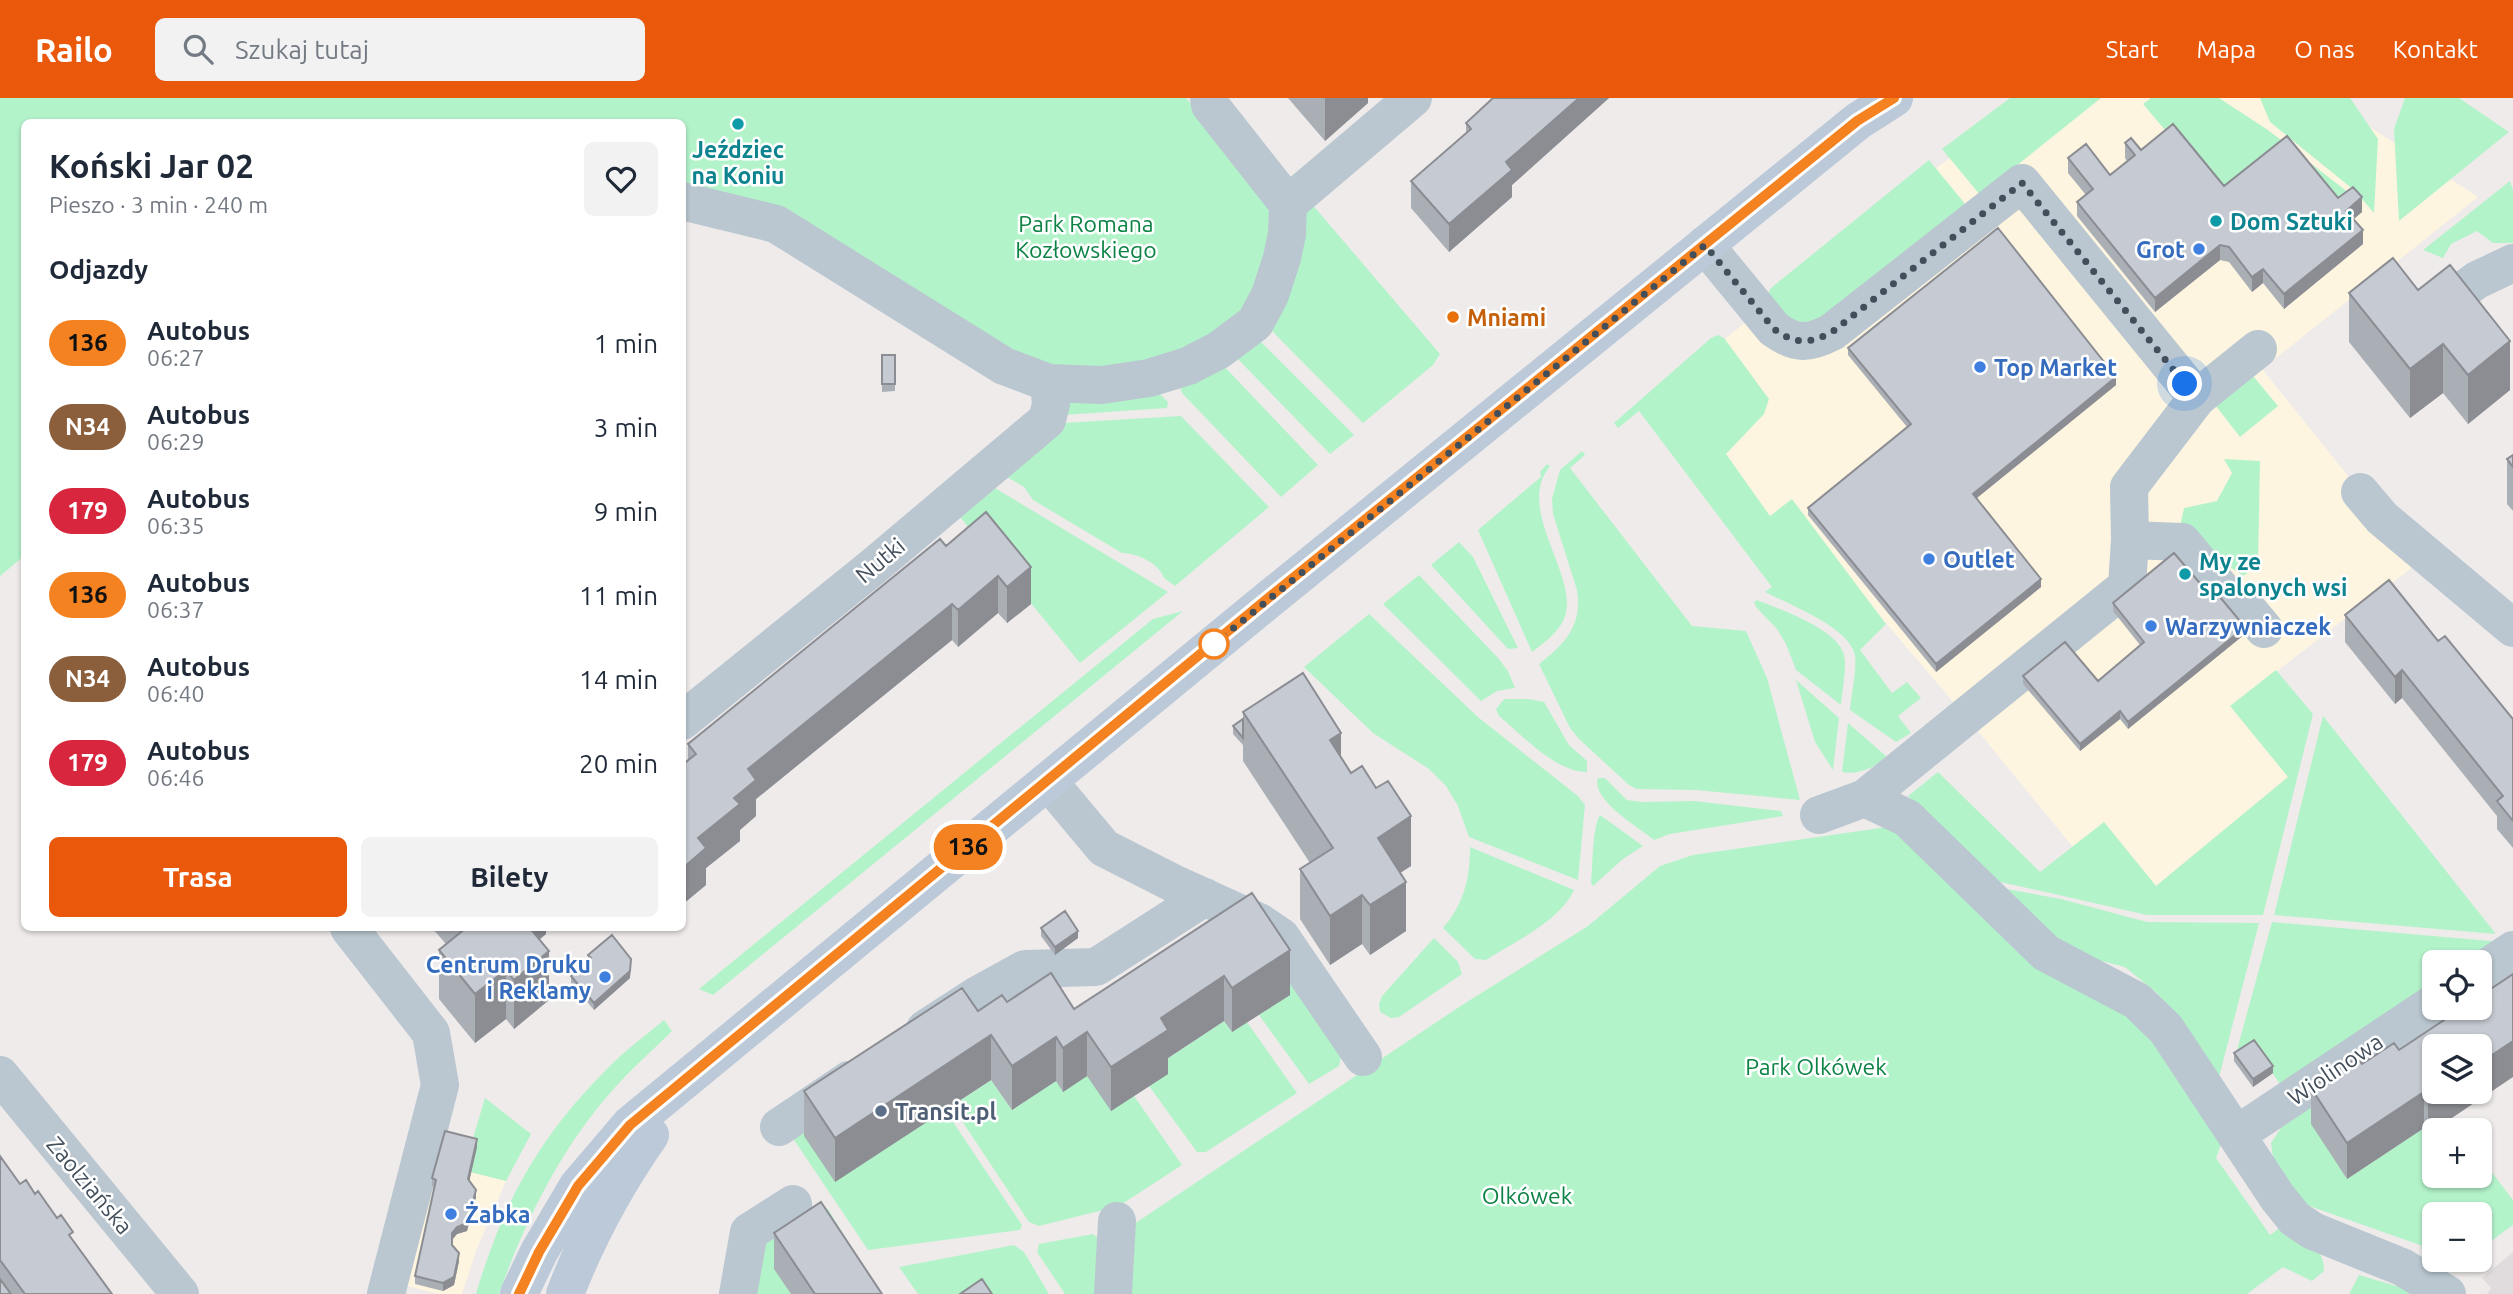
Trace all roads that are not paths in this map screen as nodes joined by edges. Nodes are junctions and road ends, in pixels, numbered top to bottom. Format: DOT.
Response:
graph roads {
  1 [pos="1209,98"];
  2 [pos="1413,98"];
  3 [pos="1894,98"];
  4 [pos="1868,109"];
  5 [pos="686,202"];
  6 [pos="1288,204"];
  7 [pos="1705,245"];
  8 [pos="2513,263"];
  9 [pos="2451,299"];
  10 [pos="2258,349"];
  11 [pos="1049,383"];
  12 [pos="2197,398"];
  13 [pos="2360,492"];
  14 [pos="2130,540"];
  15 [pos="2513,628"];
  16 [pos="2264,629"];
  17 [pos="686,718"];
  18 [pos="1048,781"];
  19 [pos="1865,798"];
  20 [pos="1819,815"];
  21 [pos="1205,897"];
  22 [pos="351,931"];
  23 [pos="2513,950"];
  24 [pos="2492,964"];
  25 [pos="2422,1011"];
  26 [pos="1363,1057"];
  27 [pos="694,1073"];
  28 [pos="1,1078"];
  29 [pos="779,1127"];
  30 [pos="2236,1135"];
  31 [pos="793,1204"];
  32 [pos="1117,1220"];
  33 [pos="180,1294"];
  34 [pos="386,1294"];
  35 [pos="519,1294"];
  36 [pos="565,1294"];
  37 [pos="738,1294"];
  38 [pos="1113,1294"];
  39 [pos="2447,1294"];
  1 -- 6 [label="street"];
  2 -- 6 [label="street"];
  3 -- 4 [label="street"];
  4 -- 7 [label="street"];
  5 -- 11 [label="street"];
  6 -- 11 [label="street"];
  7 -- 12 [label="street"];
  7 -- 18 [label="street"];
  8 -- 9 [label="street"];
  10 -- 12 [label="street"];
  11 -- 17 [label="street, Nutki"];
  12 -- 14 [label="street"];
  13 -- 15 [label="street"];
  14 -- 16 [label="street"];
  14 -- 19 [label="street"];
  18 -- 21 [label="street"];
  18 -- 27 [label="street"];
  19 -- 20 [label="street"];
  19 -- 30 [label="street"];
  21 -- 26 [label="street"];
  21 -- 29 [label="street"];
  22 -- 34 [label="street"];
  23 -- 24 [label="street"];
  25 -- 30 [label="street, Wiolinowa"];
  27 -- 35 [label="street"];
  27 -- 36 [label="street"];
  28 -- 33 [label="street, Zaolziańska"];
  30 -- 39 [label="street"];
  31 -- 37 [label="street"];
  32 -- 38 [label="street"];
}
